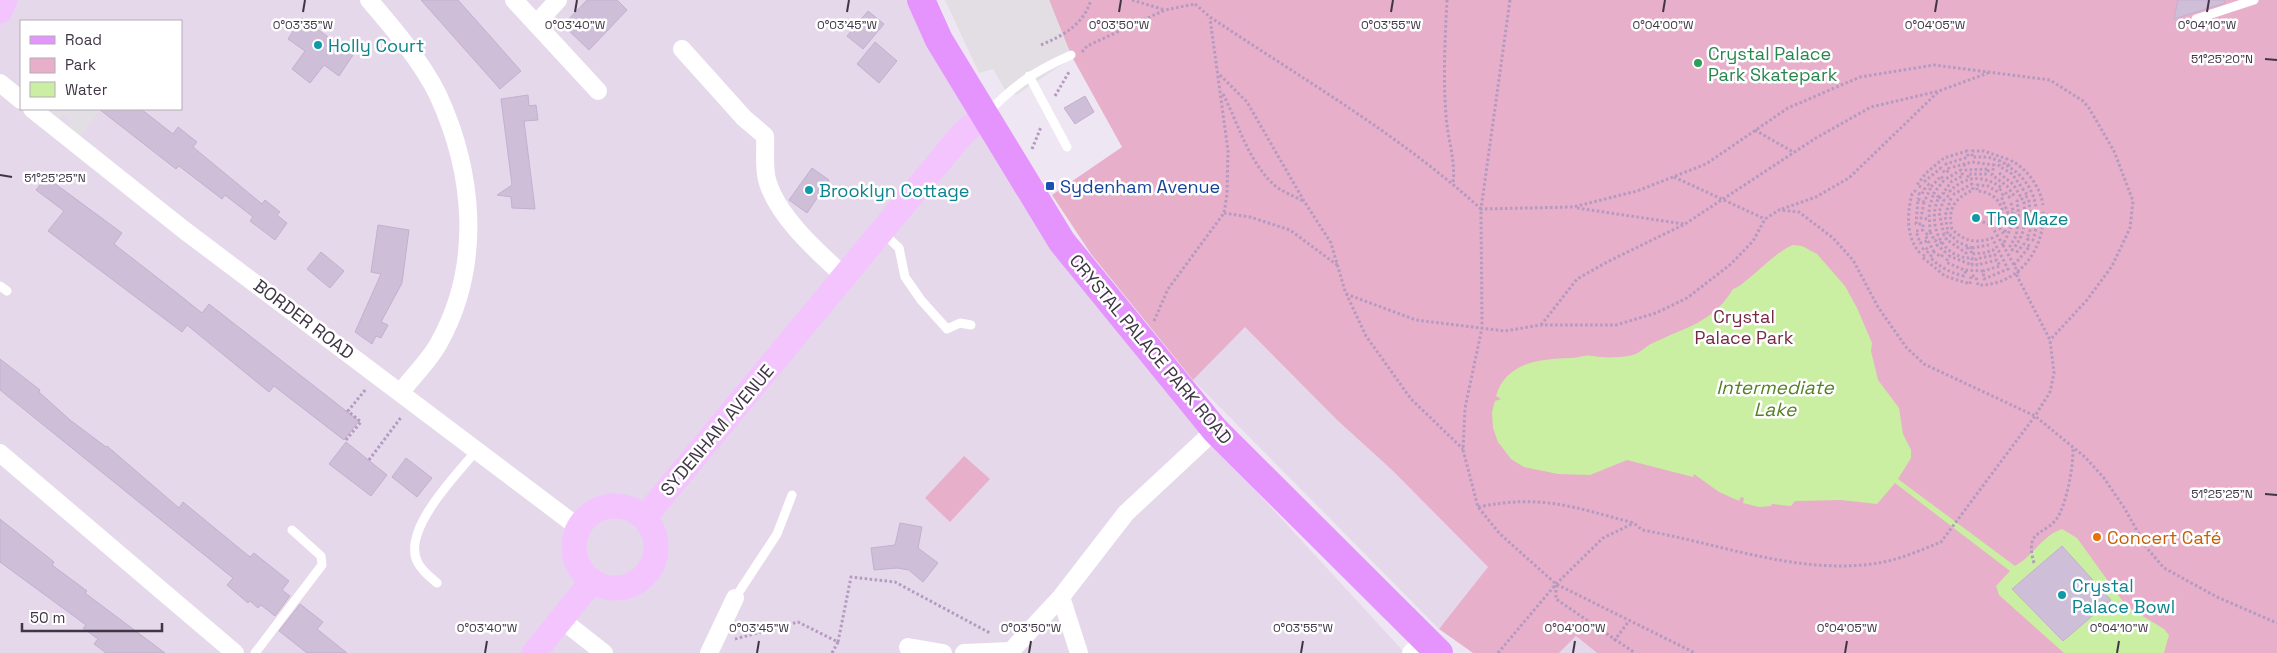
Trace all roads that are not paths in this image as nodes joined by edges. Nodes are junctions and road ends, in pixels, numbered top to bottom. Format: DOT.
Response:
graph roads {
  1 [pos="5,0"];
  2 [pos="369,0"];
  3 [pos="514,0"];
  4 [pos="558,0"];
  5 [pos="920,0"];
  6 [pos="2254,0"];
  7 [pos="0,11"];
  8 [pos="2196,19"];
  9 [pos="536,24"];
  10 [pos="682,49"];
  11 [pos="1071,55"];
  12 [pos="1029,76"];
  13 [pos="0,83"];
  14 [pos="598,91"];
  15 [pos="20,99"];
  16 [pos="33,110"];
  17 [pos="985,115"];
  18 [pos="1067,147"];
  19 [pos="882,231"];
  20 [pos="844,276"];
  21 [pos="971,325"];
  22 [pos="407,397"];
  23 [pos="1215,430"];
  24 [pos="477,450"];
  25 [pos="0,453"];
  26 [pos="792,495"];
  27 [pos="644,518"];
  28 [pos="578,527"];
  29 [pos="292,530"];
  30 [pos="592,581"];
  31 [pos="436,583"];
  32 [pos="1061,597"];
  33 [pos="734,598"];
  34 [pos="562,620"];
  35 [pos="711,646"];
  36 [pos="908,647"];
  37 [pos="1425,648"];
  38 [pos="227,651"];
  39 [pos="255,653"];
  40 [pos="534,653"];
  41 [pos="604,653"];
  42 [pos="943,653"];
  43 [pos="964,653"];
  44 [pos="1079,653"];
  1 -- 7 [label="street"];
  2 -- 22 [label="street"];
  3 -- 9 [label="street"];
  4 -- 9 [label="street"];
  5 -- 17 [label="main road, CRYSTAL PALACE PARK ROAD"];
  6 -- 8 [label="lane"];
  9 -- 14 [label="street"];
  10 -- 20 [label="street"];
  11 -- 12 [label="lane"];
  12 -- 17 [label="lane"];
  12 -- 18 [label="lane"];
  13 -- 15 [label="street"];
  16 -- 22 [label="street, BORDER ROAD"];
  17 -- 19 [label="street, SYDENHAM AVENUE"];
  17 -- 23 [label="main road, CRYSTAL PALACE PARK ROAD"];
  19 -- 20 [label="street, SYDENHAM AVENUE"];
  19 -- 21 [label="lane"];
  20 -- 27 [label="street, SYDENHAM AVENUE"];
  22 -- 24 [label="street, BORDER ROAD"];
  23 -- 32 [label="street"];
  23 -- 37 [label="main road, CRYSTAL PALACE PARK ROAD"];
  24 -- 28 [label="street, BORDER ROAD"];
  24 -- 31 [label="lane"];
  25 -- 38 [label="street"];
  26 -- 33 [label="lane"];
  27 -- 28 [label="street"];
  27 -- 30 [label="street"];
  28 -- 30 [label="street"];
  29 -- 39 [label="lane"];
  30 -- 34 [label="street"];
  32 -- 43 [label="street"];
  32 -- 44 [label="street"];
  33 -- 35 [label="street"];
  34 -- 40 [label="street"];
  34 -- 41 [label="street"];
  36 -- 42 [label="street"];
}
